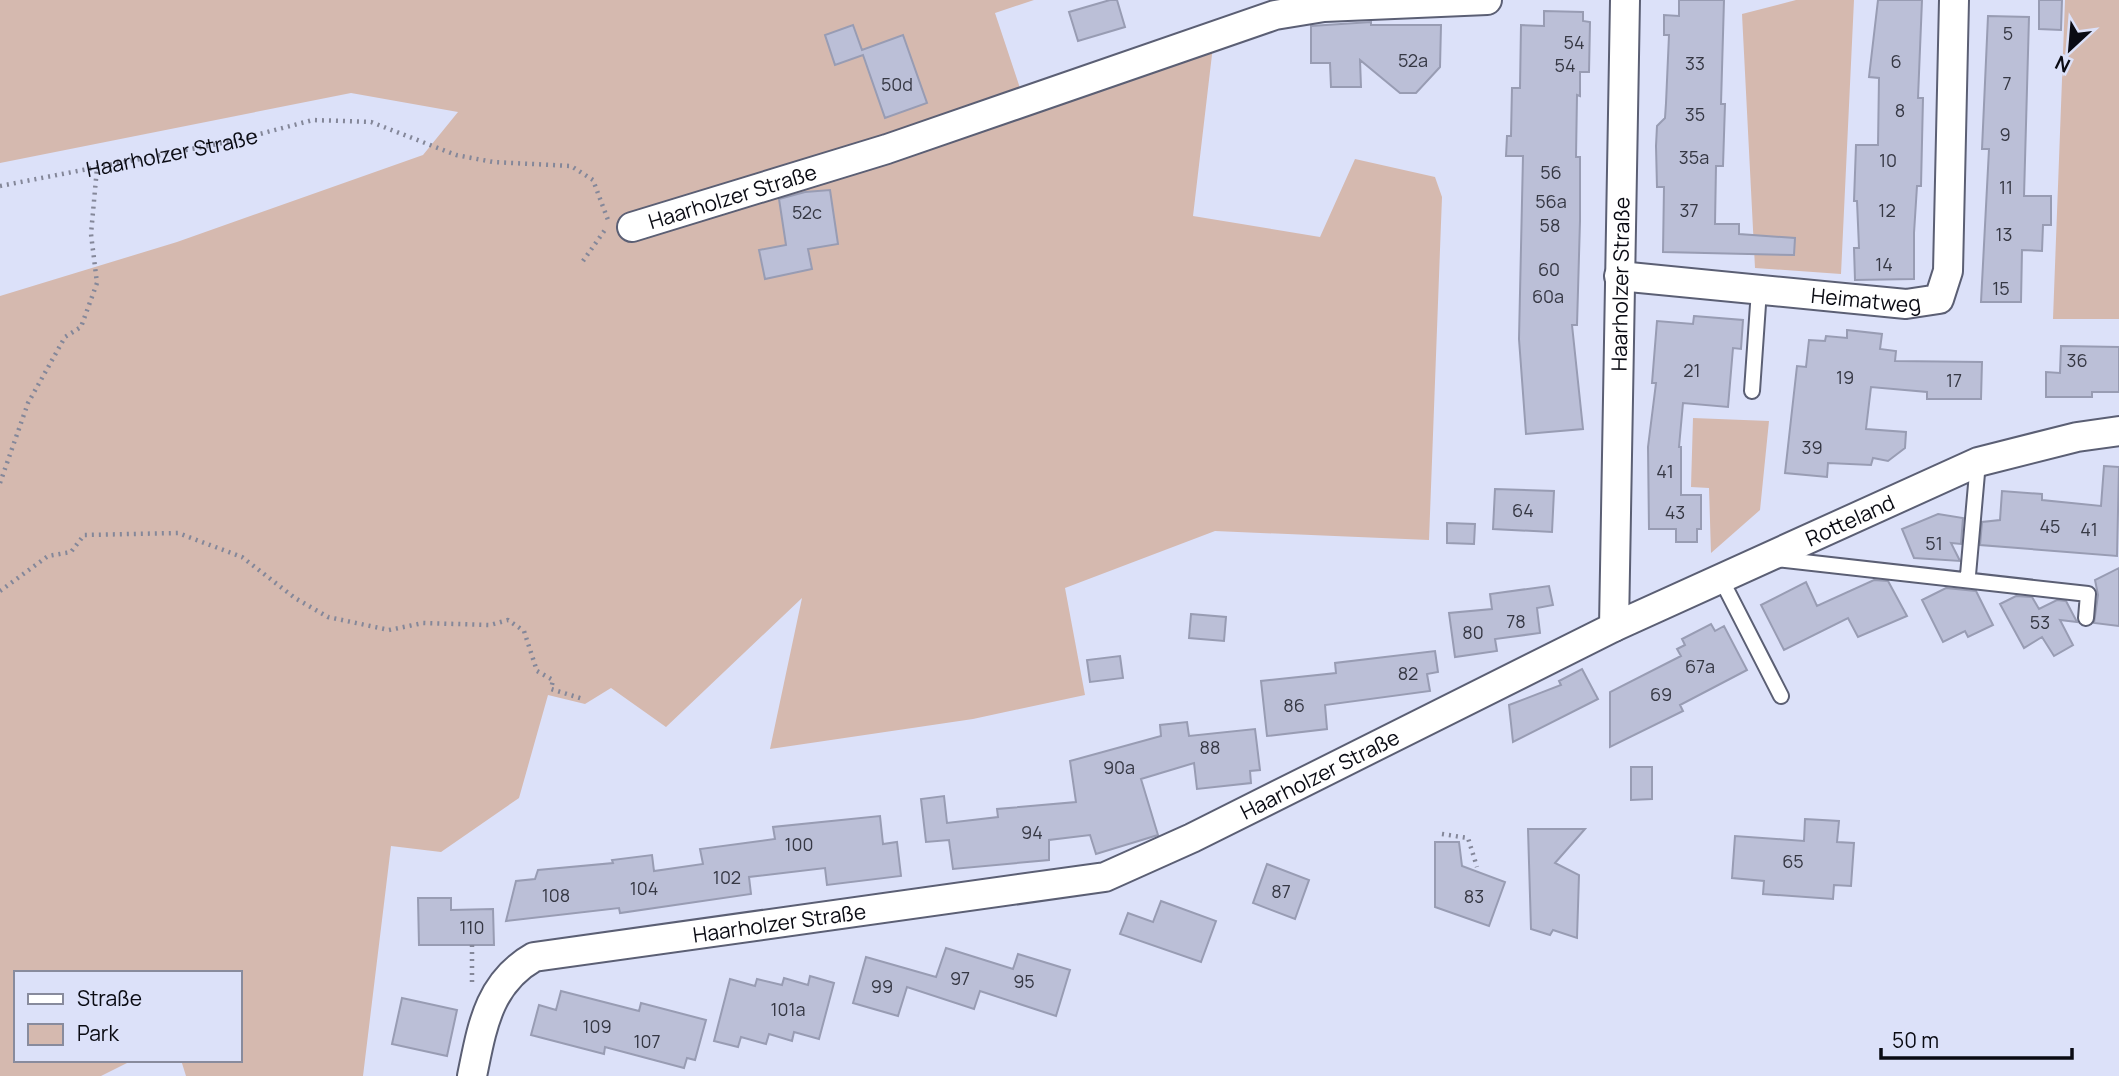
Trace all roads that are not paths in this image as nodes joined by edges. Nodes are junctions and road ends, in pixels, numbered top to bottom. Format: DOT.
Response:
graph roads {
  1 [pos="1487,0"];
  2 [pos="1625,0"];
  3 [pos="1954,0"];
  4 [pos="621,225"];
  5 [pos="1619,276"];
  6 [pos="1759,290"];
  7 [pos="1752,391"];
  8 [pos="2119,431"];
  9 [pos="1978,462"];
  10 [pos="1762,558"];
  11 [pos="1968,575"];
  12 [pos="1720,577"];
  13 [pos="2086,618"];
  14 [pos="1614,627"];
  15 [pos="1781,696"];
  16 [pos="472,1076"];
  1 -- 4 [label="street, Haarholzer Straße"];
  2 -- 5 [label="street, Haarholzer Straße"];
  3 -- 6 [label="street, Heimatweg"];
  5 -- 6 [label="street, Heimatweg"];
  5 -- 14 [label="street, Haarholzer Straße"];
  6 -- 7 [label="lane"];
  8 -- 9 [label="street, Rotteland"];
  9 -- 10 [label="street, Rotteland"];
  9 -- 11 [label="lane"];
  10 -- 12 [label="street, Rotteland"];
  10 -- 13 [label="lane"];
  12 -- 14 [label="street, Rotteland"];
  12 -- 15 [label="lane"];
  14 -- 16 [label="street, Haarholzer Straße"];
}
